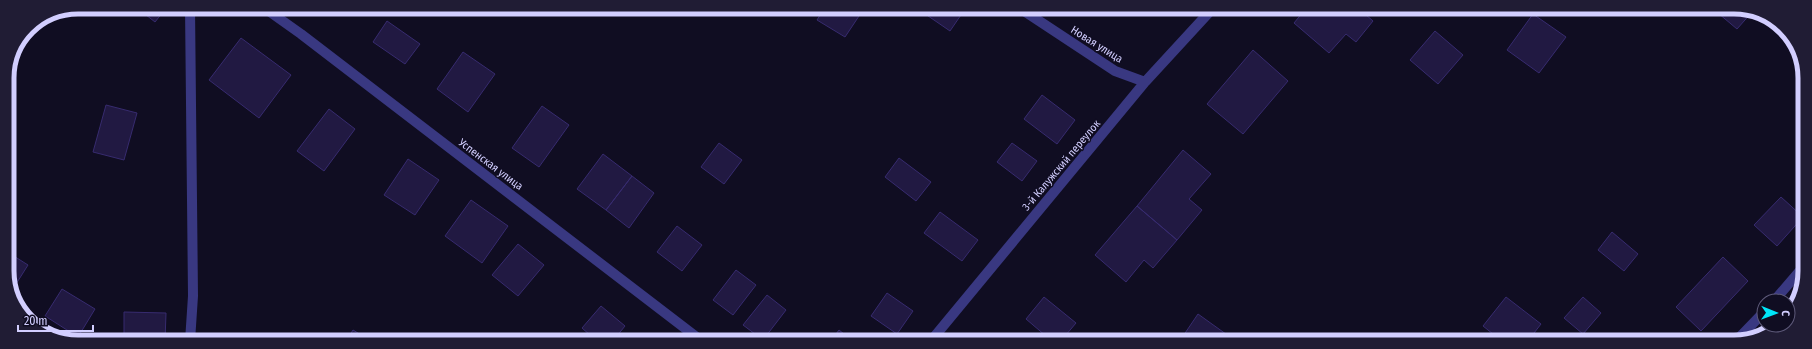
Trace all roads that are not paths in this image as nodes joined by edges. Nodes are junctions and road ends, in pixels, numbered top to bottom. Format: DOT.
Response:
graph roads {
  1 [pos="190,14"];
  2 [pos="273,14"];
  3 [pos="1029,14"];
  4 [pos="1208,14"];
  5 [pos="1145,82"];
  6 [pos="1798,273"];
  7 [pos="1781,293"];
  8 [pos="1756,320"];
  9 [pos="1742,334"];
  10 [pos="190,335"];
  11 [pos="694,335"];
  12 [pos="936,335"];
  1 -- 10 [label="street"];
  2 -- 11 [label="street, Успенская улица"];
  3 -- 5 [label="street, Новая улица"];
  4 -- 5 [label="street, 3-й Калужский переулок"];
  5 -- 12 [label="street, 3-й Калужский переулок"];
  6 -- 7 [label="street"];
  8 -- 9 [label="street"];
}
